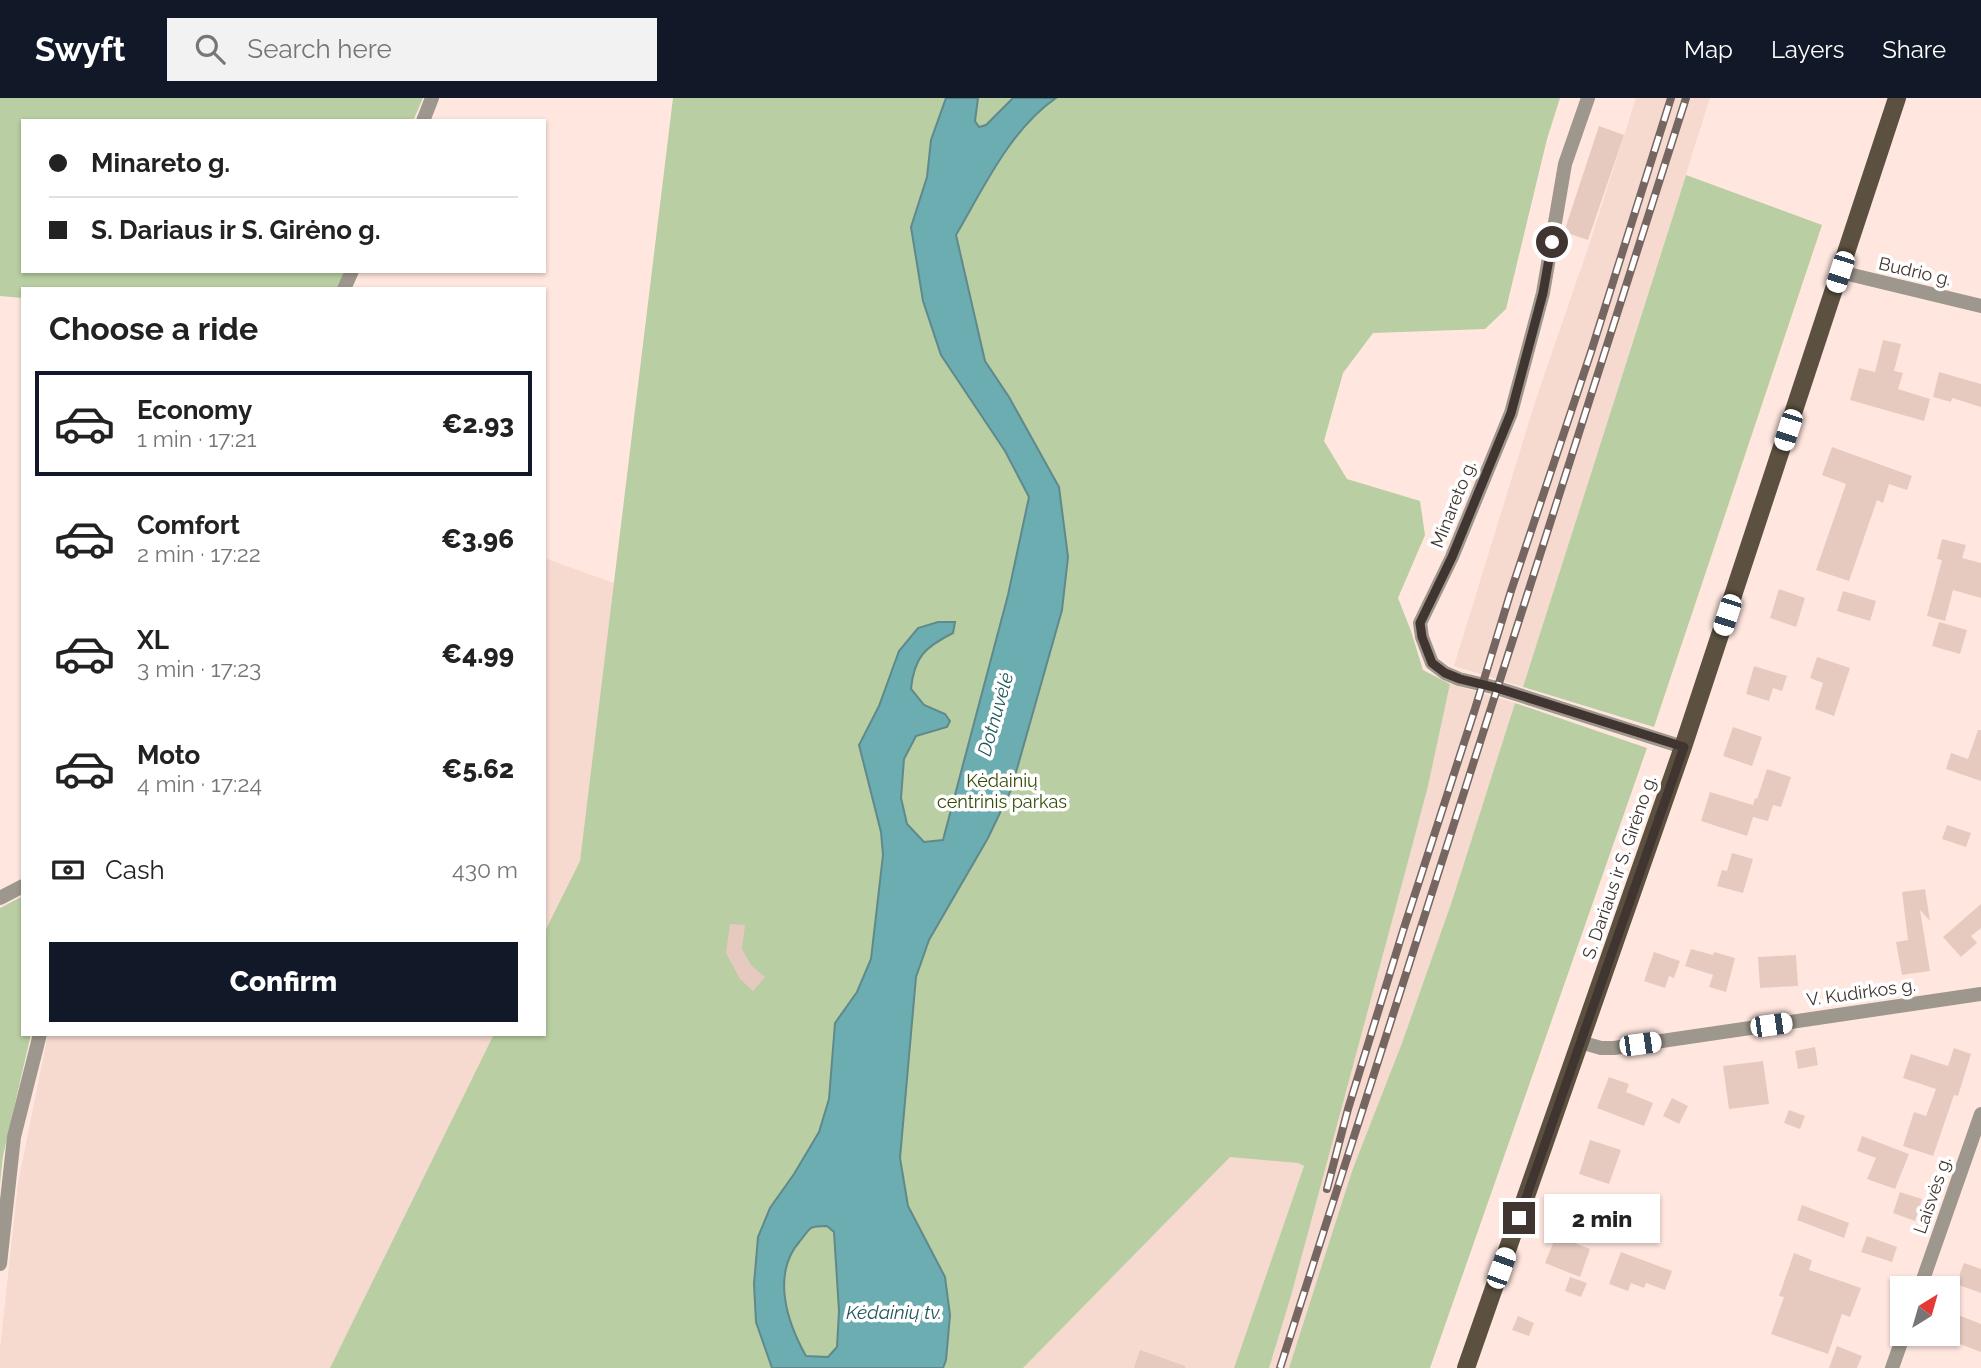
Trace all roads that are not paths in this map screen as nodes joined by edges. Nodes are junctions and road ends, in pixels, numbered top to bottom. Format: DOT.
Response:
graph roads {
  1 [pos="432,98"];
  2 [pos="1588,98"];
  3 [pos="1898,98"];
  4 [pos="424,119"];
  5 [pos="1840,272"];
  6 [pos="1981,306"];
  7 [pos="1684,747"];
  8 [pos="21,887"];
  9 [pos="0,898"];
  10 [pos="1981,994"];
  11 [pos="39,1036"];
  12 [pos="1580,1042"];
  13 [pos="1981,1114"];
  14 [pos="0,1264"];
  15 [pos="1924,1276"];
  16 [pos="1900,1346"];
  17 [pos="1466,1368"];
  18 [pos="1892,1368"];
  1 -- 4 [label="street"];
  2 -- 7 [label="street, Minareto g."];
  3 -- 5 [label="main road, S. Dariaus ir S. Girėno g."];
  5 -- 6 [label="street, Budrio g."];
  5 -- 7 [label="main road, S. Dariaus ir S. Girėno g."];
  7 -- 12 [label="main road, S. Dariaus ir S. Girėno g."];
  8 -- 9 [label="street"];
  10 -- 12 [label="street, V. Kudirkos g."];
  11 -- 14 [label="street"];
  12 -- 17 [label="main road, S. Dariaus ir S. Girėno g."];
  13 -- 15 [label="street, Laisvės g."];
  16 -- 18 [label="street"];
}
